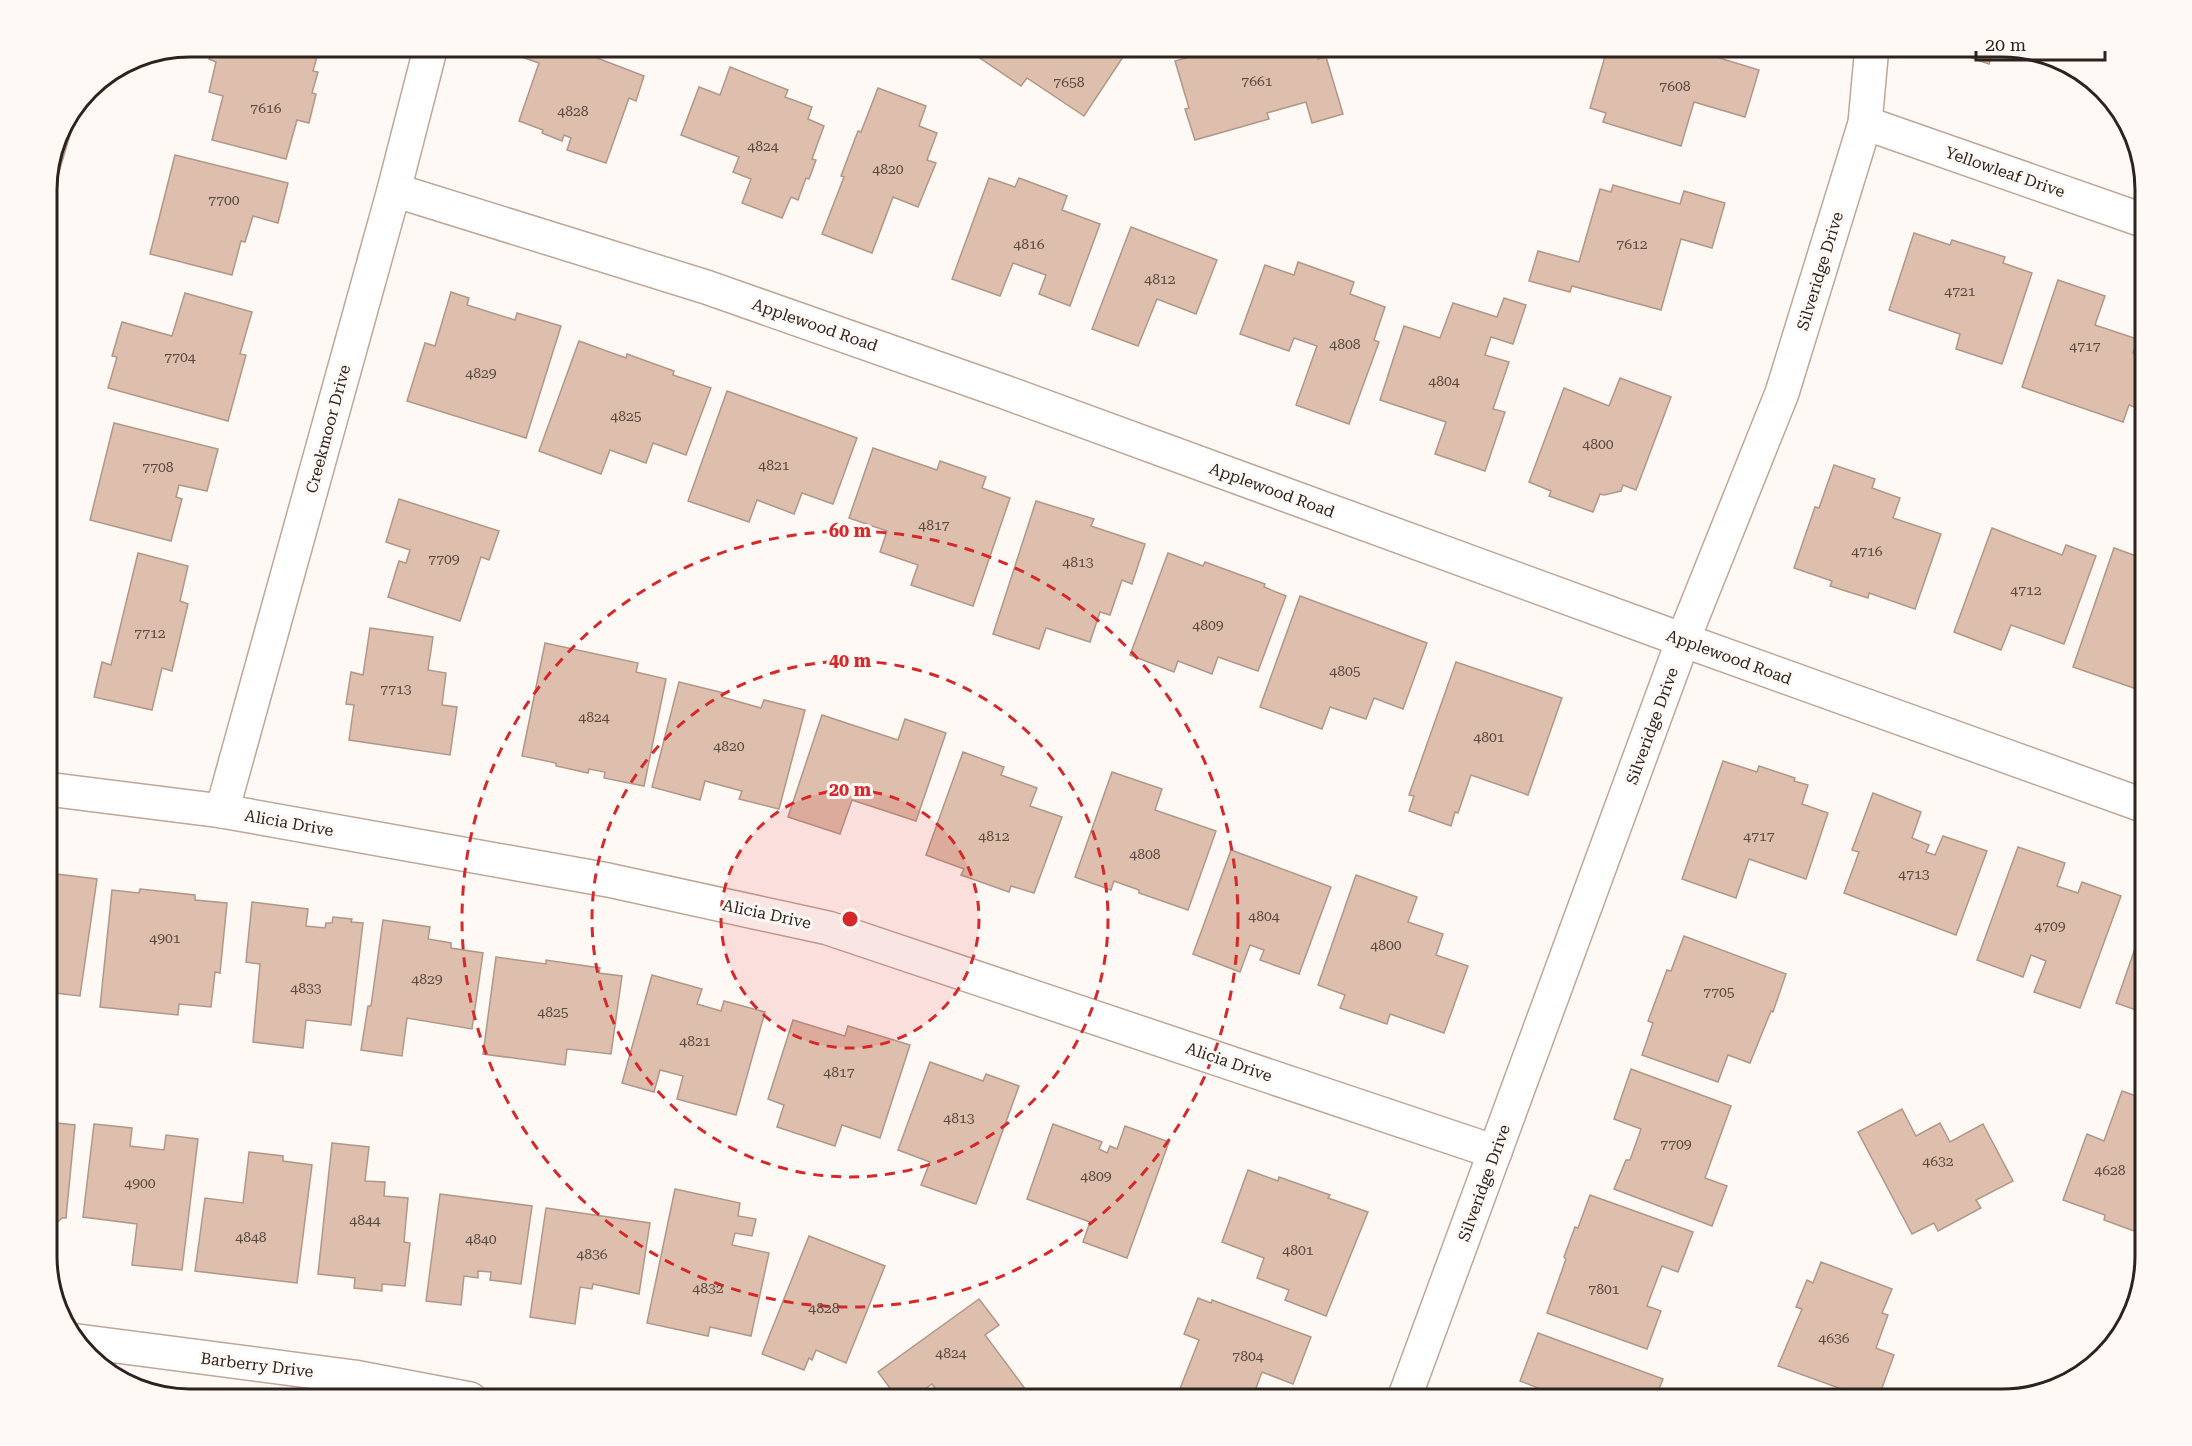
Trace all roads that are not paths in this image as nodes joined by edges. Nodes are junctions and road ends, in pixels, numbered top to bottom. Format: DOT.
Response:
graph roads {
  1 [pos="428,57"];
  2 [pos="1871,57"];
  3 [pos="1865,123"];
  4 [pos="394,190"];
  5 [pos="2135,218"];
  6 [pos="1683,640"];
  7 [pos="57,790"];
  8 [pos="2135,802"];
  9 [pos="222,811"];
  10 [pos="1495,1152"];
  11 [pos="89,1342"];
  12 [pos="415,1389"];
  13 [pos="1408,1389"];
  1 -- 4 [label="street, Creekmoor Drive"];
  2 -- 3 [label="street, Silveridge Drive"];
  3 -- 5 [label="street, Yellowleaf Drive"];
  3 -- 6 [label="street, Silveridge Drive"];
  4 -- 6 [label="street, Applewood Road"];
  4 -- 9 [label="street, Creekmoor Drive"];
  6 -- 8 [label="street, Applewood Road"];
  6 -- 10 [label="street, Silveridge Drive"];
  7 -- 9 [label="street, Alicia Drive"];
  9 -- 10 [label="street, Alicia Drive"];
  10 -- 13 [label="street, Silveridge Drive"];
  11 -- 12 [label="street, Barberry Drive"];
}
